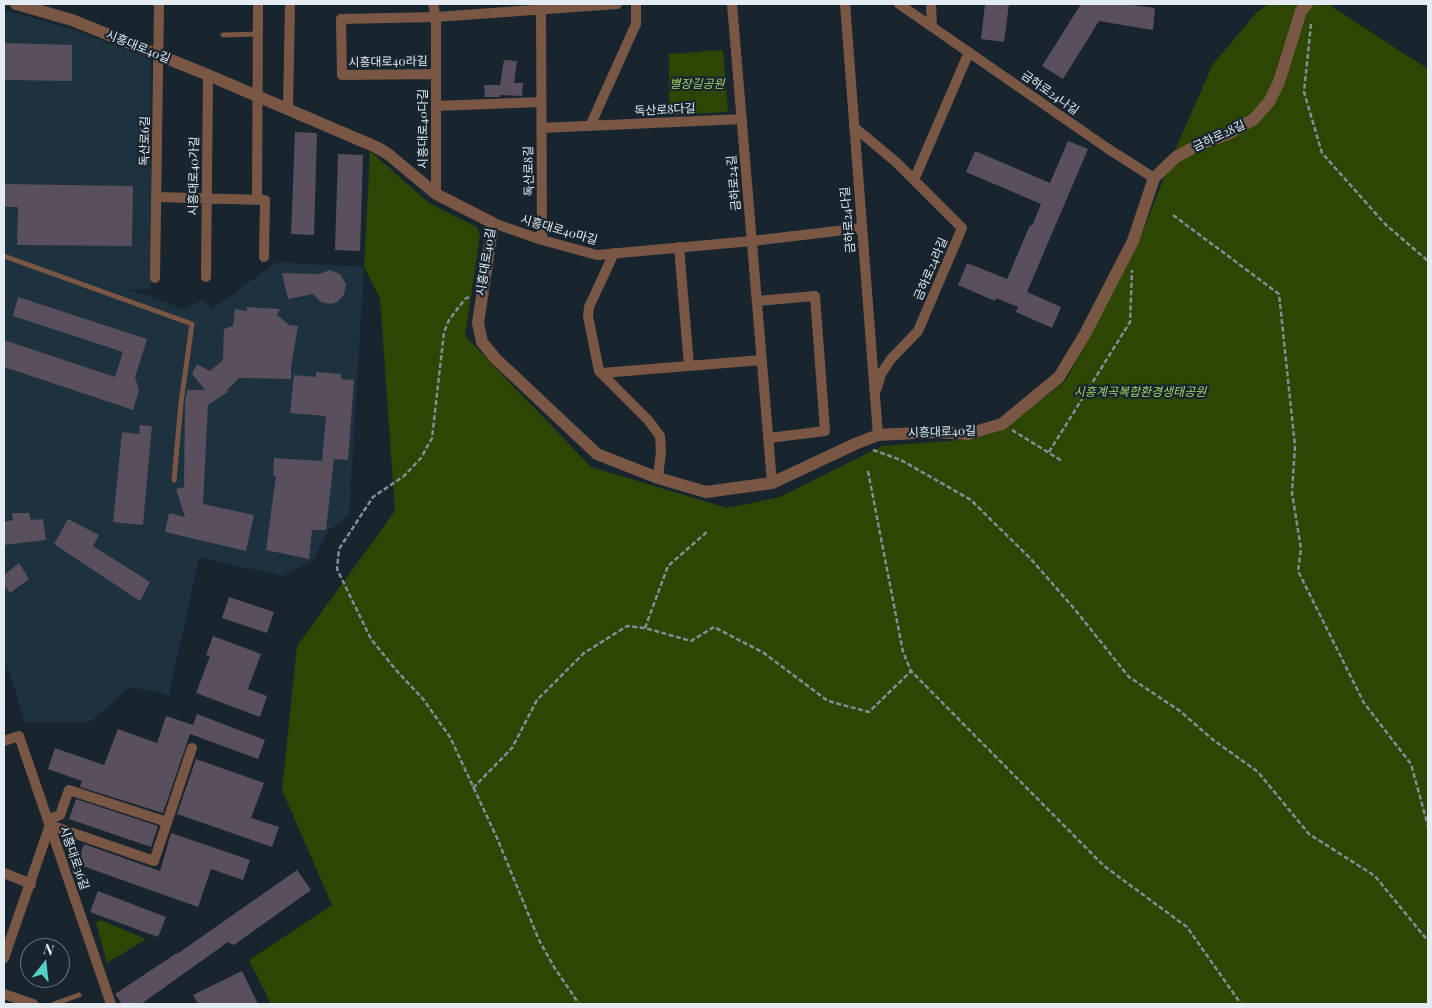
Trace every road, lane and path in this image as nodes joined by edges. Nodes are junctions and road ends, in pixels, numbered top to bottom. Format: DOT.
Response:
graph roads {
  1 [pos="159,4"];
  2 [pos="258,4"];
  3 [pos="290,4"];
  4 [pos="433,4"];
  5 [pos="618,4"];
  6 [pos="636,4"];
  7 [pos="732,4"];
  8 [pos="845,4"];
  9 [pos="899,4"];
  10 [pos="931,4"];
  11 [pos="1307,4"];
  12 [pos="22,5"];
  13 [pos="541,6"];
  14 [pos="436,17"];
  15 [pos="1311,22"];
  16 [pos="932,27"];
  17 [pos="258,34"];
  18 [pos="223,35"];
  19 [pos="969,52"];
  20 [pos="158,55"];
  21 [pos="436,74"];
  22 [pos="208,75"];
  23 [pos="258,96"];
  24 [pos="541,102"];
  25 [pos="436,106"];
  26 [pos="288,109"];
  27 [pos="742,119"];
  28 [pos="590,126"];
  29 [pos="854,127"];
  30 [pos="540,128"];
  31 [pos="1154,178"];
  32 [pos="914,180"];
  33 [pos="436,194"];
  34 [pos="156,197"];
  35 [pos="206,198"];
  36 [pos="257,200"];
  37 [pos="1174,215"];
  38 [pos="493,223"];
  39 [pos="862,228"];
  40 [pos="542,240"];
  41 [pos="752,241"];
  42 [pos="678,247"];
  43 [pos="614,253"];
  44 [pos="4,256"];
  45 [pos="264,257"];
  46 [pos="1428,261"];
  47 [pos="1132,269"];
  48 [pos="206,277"];
  49 [pos="155,278"];
  50 [pos="482,291"];
  51 [pos="757,301"];
  52 [pos="762,360"];
  53 [pos="688,366"];
  54 [pos="602,373"];
  55 [pos="875,393"];
  56 [pos="1002,424"];
  57 [pos="878,435"];
  58 [pos="768,438"];
  59 [pos="855,444"];
  60 [pos="1049,452"];
  61 [pos="1062,460"];
  62 [pos="868,472"];
  63 [pos="658,478"];
  64 [pos="174,480"];
  65 [pos="772,482"];
  66 [pos="708,531"];
  67 [pos="645,628"];
  68 [pos="911,671"];
  69 [pos="4,741"];
  70 [pos="192,748"];
  71 [pos="473,788"];
  72 [pos="49,822"];
  73 [pos="167,822"];
  74 [pos="1428,826"];
  75 [pos="4,873"];
  76 [pos="31,884"];
  77 [pos="1428,941"];
  78 [pos="4,958"];
  79 [pos="4,994"];
  80 [pos="79,995"];
  81 [pos="67,1002"];
  82 [pos="33,1004"];
  83 [pos="54,1004"];
  84 [pos="111,1004"];
  85 [pos="579,1004"];
  86 [pos="1241,1004"];
  1 -- 20 [label="street, 독산로6길"];
  2 -- 17 [label="street"];
  3 -- 26 [label="street"];
  4 -- 14 [label="street, 시흥대로40다길"];
  5 -- 13 [label="street"];
  6 -- 28 [label="street"];
  7 -- 27 [label="street, 금하로24길"];
  8 -- 29 [label="street, 금하로24다길"];
  9 -- 16 [label="street, 금하로24나길"];
  10 -- 16 [label="street"];
  11 -- 31 [label="street, 금하로28길"];
  12 -- 20 [label="street, 시흥대로40길"];
  13 -- 14 [label="street"];
  13 -- 24 [label="street, 독산로8길"];
  14 -- 21 [label="street, 시흥대로40다길"];
  14 -- 21 [label="street, 시흥대로40라길"];
  15 -- 46 [label="path"];
  16 -- 19 [label="street, 금하로24나길"];
  17 -- 18 [label="lane"];
  17 -- 23 [label="street"];
  19 -- 31 [label="street, 금하로24나길"];
  19 -- 32 [label="street"];
  20 -- 22 [label="street, 시흥대로40길"];
  20 -- 34 [label="street, 독산로6길"];
  21 -- 25 [label="street, 시흥대로40다길"];
  22 -- 23 [label="street, 시흥대로40길"];
  22 -- 35 [label="street, 시흥대로40가길"];
  23 -- 26 [label="street, 시흥대로40길"];
  23 -- 36 [label="street"];
  24 -- 25 [label="street"];
  24 -- 30 [label="street, 독산로8길"];
  25 -- 33 [label="street, 시흥대로40다길"];
  26 -- 33 [label="street, 시흥대로40길"];
  27 -- 28 [label="street, 독산로8다길"];
  27 -- 41 [label="street, 금하로24길"];
  28 -- 30 [label="street, 독산로8다길"];
  29 -- 32 [label="street, 금하로24라길"];
  29 -- 39 [label="street, 금하로24다길"];
  30 -- 40 [label="street, 독산로8길"];
  31 -- 56 [label="street, 시흥대로40길"];
  32 -- 55 [label="street, 금하로24라길"];
  33 -- 38 [label="street, 시흥대로40길"];
  34 -- 35 [label="street"];
  34 -- 49 [label="street, 독산로6길"];
  35 -- 36 [label="street"];
  35 -- 48 [label="street, 시흥대로40가길"];
  36 -- 45 [label="street"];
  37 -- 74 [label="path"];
  38 -- 40 [label="street, 시흥대로40마길"];
  38 -- 50 [label="street, 시흥대로40길"];
  39 -- 41 [label="street, 시흥대로40마길"];
  39 -- 55 [label="street, 금하로24다길"];
  40 -- 43 [label="street, 시흥대로40마길"];
  41 -- 42 [label="street, 시흥대로40마길"];
  41 -- 51 [label="street, 금하로24길"];
  42 -- 43 [label="street, 시흥대로40마길"];
  42 -- 53 [label="street"];
  43 -- 54 [label="street"];
  44 -- 64 [label="lane"];
  47 -- 60 [label="path"];
  50 -- 63 [label="street, 시흥대로40길"];
  50 -- 71 [label="path"];
  51 -- 52 [label="street, 금하로24길"];
  51 -- 58 [label="street"];
  52 -- 53 [label="street"];
  52 -- 58 [label="street, 금하로24길"];
  53 -- 54 [label="street"];
  54 -- 63 [label="street"];
  55 -- 57 [label="street, 금하로24다길"];
  56 -- 57 [label="street, 시흥대로40길"];
  56 -- 60 [label="path"];
  57 -- 59 [label="street, 시흥대로40길"];
  58 -- 65 [label="street, 금하로24길"];
  59 -- 65 [label="street, 시흥대로40길"];
  59 -- 77 [label="path"];
  60 -- 61 [label="path"];
  62 -- 68 [label="path"];
  63 -- 65 [label="street, 시흥대로40길"];
  66 -- 67 [label="path"];
  67 -- 68 [label="path"];
  67 -- 71 [label="path"];
  68 -- 86 [label="path"];
  69 -- 72 [label="street, 시흥대로36길"];
  70 -- 73 [label="street"];
  71 -- 85 [label="path"];
  72 -- 73 [label="street"];
  72 -- 73 [label="street"];
  72 -- 76 [label="street"];
  72 -- 84 [label="street, 시흥대로36길"];
  75 -- 76 [label="street"];
  76 -- 78 [label="street"];
  79 -- 82 [label="street"];
  80 -- 81 [label="lane"];
  81 -- 83 [label="lane"];
}
